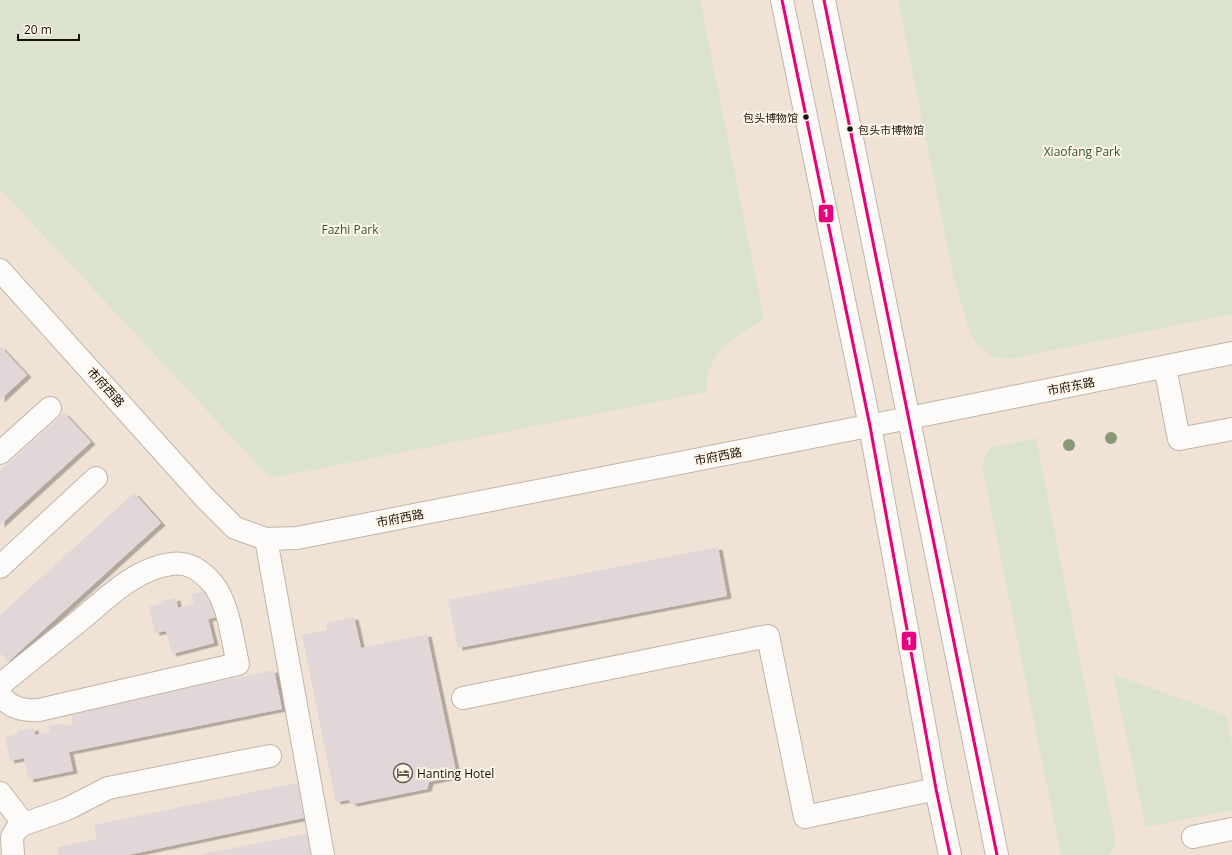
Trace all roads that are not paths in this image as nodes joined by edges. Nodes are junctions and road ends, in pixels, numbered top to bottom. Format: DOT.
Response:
graph roads {
  1 [pos="782,0"];
  2 [pos="824,0"];
  3 [pos="0,270"];
  4 [pos="1232,353"];
  5 [pos="1165,367"];
  6 [pos="50,408"];
  7 [pos="909,418"];
  8 [pos="870,426"];
  9 [pos="1232,429"];
  10 [pos="0,453"];
  11 [pos="96,478"];
  12 [pos="266,539"];
  13 [pos="0,567"];
  14 [pos="0,686"];
  15 [pos="0,695"];
  16 [pos="463,698"];
  17 [pos="270,756"];
  18 [pos="936,789"];
  19 [pos="0,793"];
  20 [pos="24,824"];
  21 [pos="1232,829"];
  22 [pos="1193,837"];
  23 [pos="13,855"];
  24 [pos="323,855"];
  25 [pos="950,855"];
  26 [pos="997,855"];
  1 -- 8 [label="street"];
  2 -- 7 [label="street"];
  3 -- 12 [label="street, 市府西路"];
  4 -- 5 [label="street, 市府东路"];
  5 -- 7 [label="street, 市府东路"];
  5 -- 9 [label="street"];
  6 -- 10 [label="street"];
  7 -- 8 [label="street, 市府西路"];
  7 -- 26 [label="street"];
  8 -- 12 [label="street, 市府西路"];
  8 -- 18 [label="street"];
  11 -- 13 [label="street"];
  12 -- 24 [label="street"];
  14 -- 15 [label="street"];
  16 -- 18 [label="street"];
  17 -- 20 [label="street"];
  18 -- 25 [label="street"];
  19 -- 20 [label="street"];
  20 -- 23 [label="street"];
  21 -- 22 [label="street"];
}
